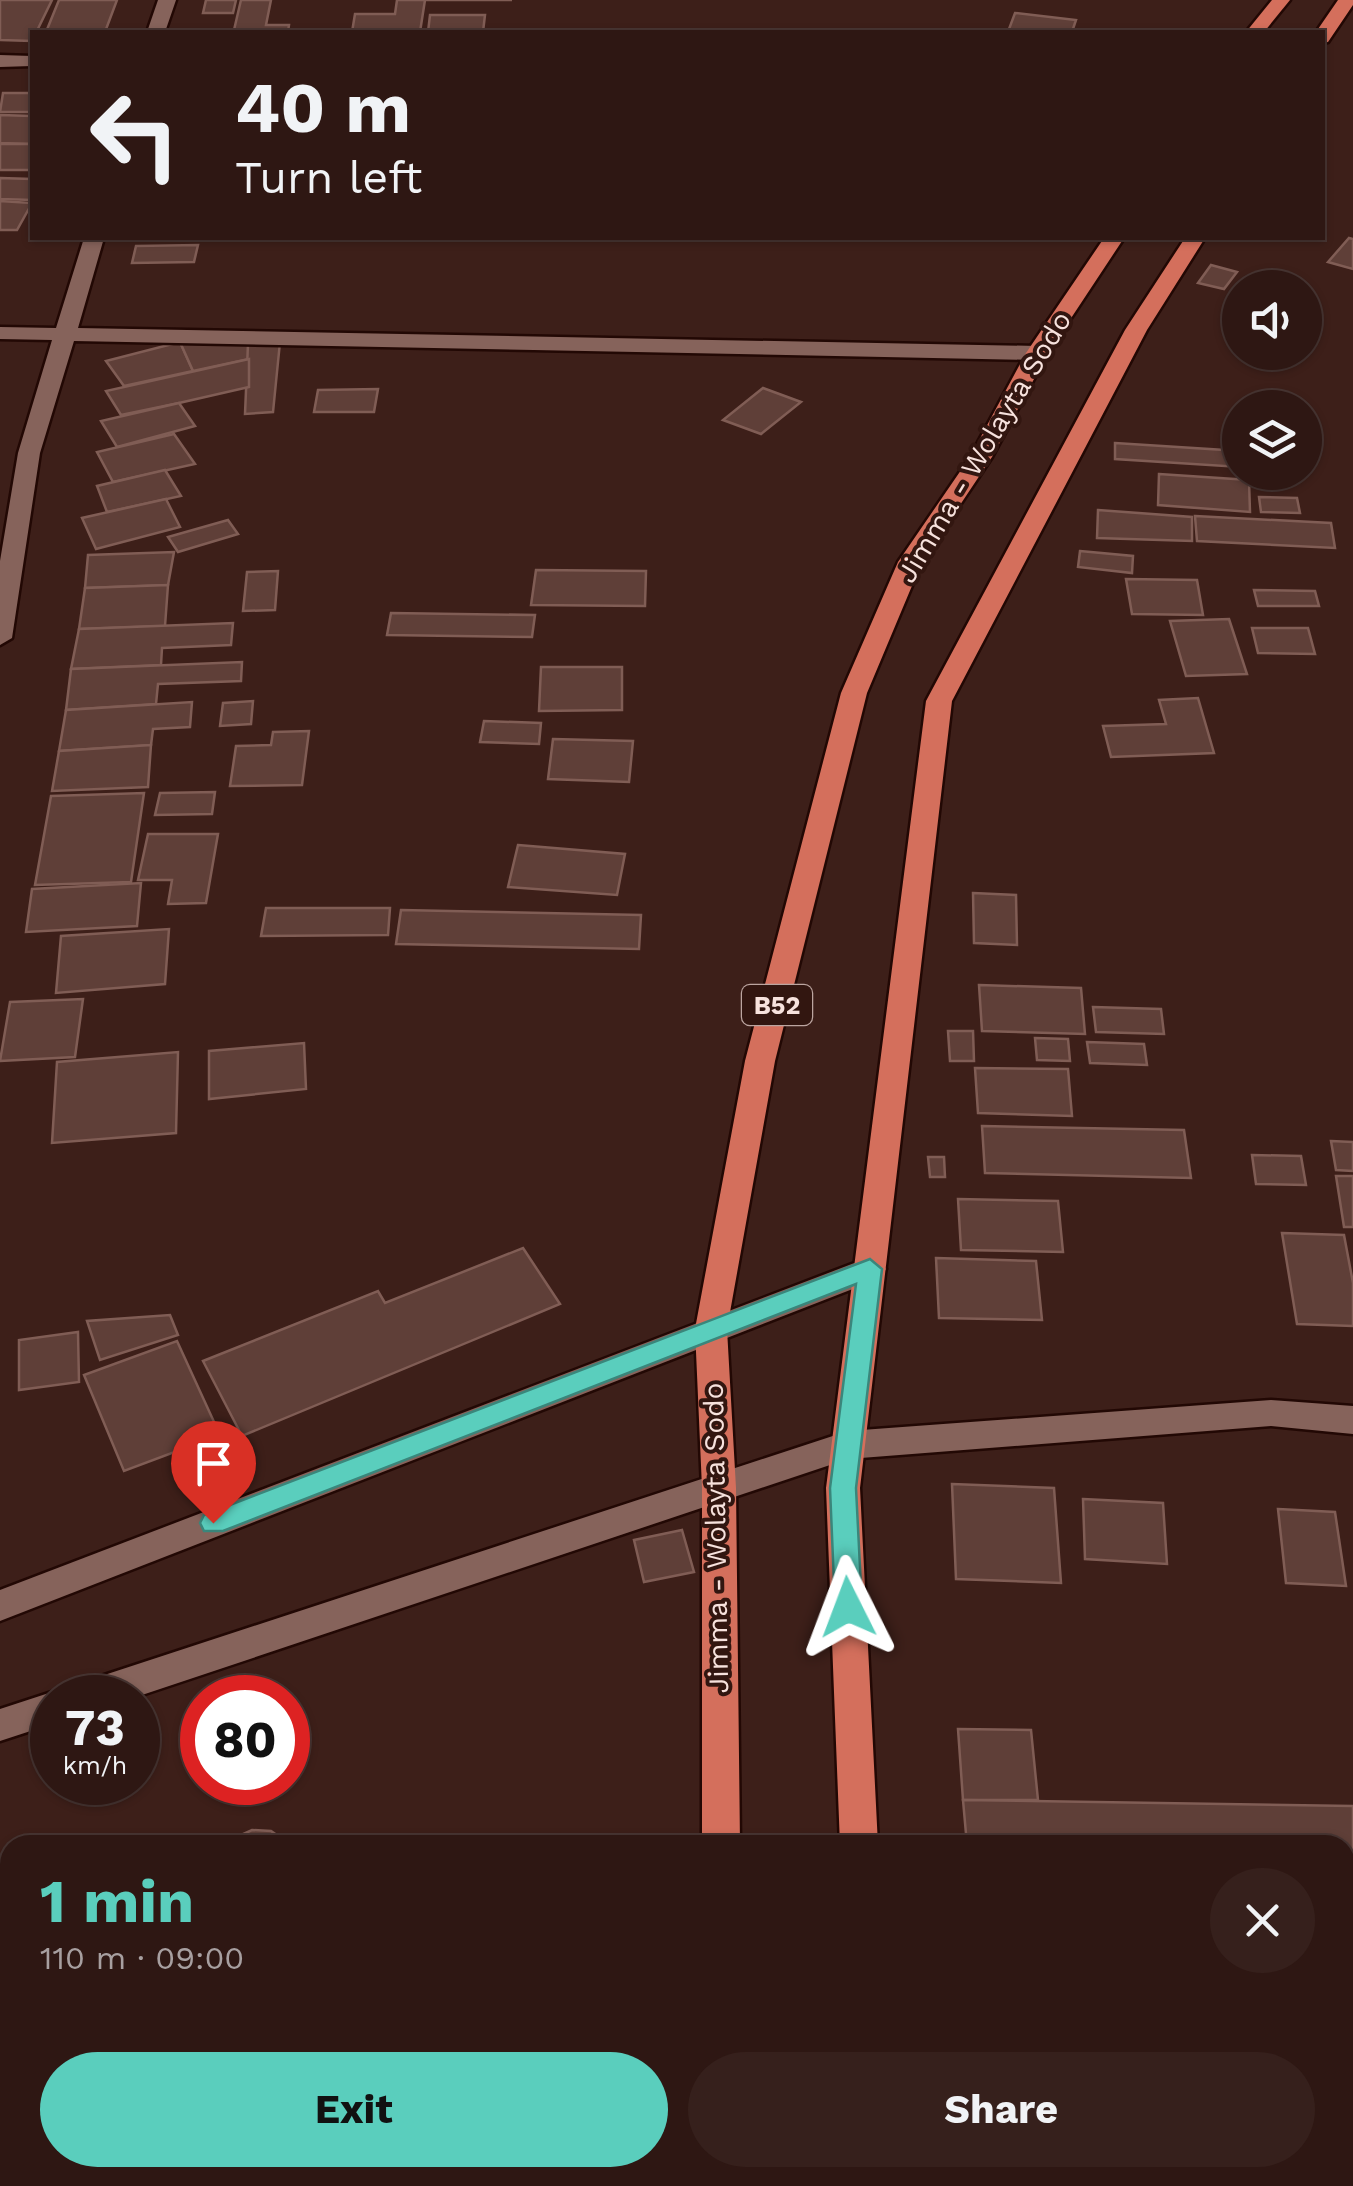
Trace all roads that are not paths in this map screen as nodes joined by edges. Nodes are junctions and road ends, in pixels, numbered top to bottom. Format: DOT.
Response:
graph roads {
  1 [pos="167,0"];
  2 [pos="1281,0"];
  3 [pos="1347,0"];
  4 [pos="157,30"];
  5 [pos="1258,30"];
  6 [pos="1325,33"];
  7 [pos="0,61"];
  8 [pos="30,61"];
  9 [pos="93,240"];
  10 [pos="1113,240"];
  11 [pos="1194,240"];
  12 [pos="0,333"];
  13 [pos="64,334"];
  14 [pos="1036,354"];
  15 [pos="0,638"];
  16 [pos="870,1269"];
  17 [pos="711,1330"];
  18 [pos="1353,1420"];
  19 [pos="848,1446"];
  20 [pos="719,1488"];
  21 [pos="0,1606"];
  22 [pos="154,1675"];
  23 [pos="30,1715"];
  24 [pos="0,1725"];
  25 [pos="721,1835"];
  26 [pos="859,1835"];
  1 -- 4 [label="street"];
  2 -- 5 [label="highway"];
  3 -- 6 [label="highway"];
  7 -- 8 [label="street"];
  9 -- 13 [label="street"];
  10 -- 14 [label="highway, Jimma - Wolayta Sodo / B52"];
  11 -- 16 [label="highway"];
  12 -- 13 [label="street"];
  13 -- 14 [label="street"];
  13 -- 15 [label="street"];
  14 -- 17 [label="highway, Jimma - Wolayta Sodo / B52"];
  16 -- 17 [label="street"];
  16 -- 19 [label="highway"];
  17 -- 20 [label="highway, Jimma - Wolayta Sodo / B52"];
  17 -- 21 [label="street"];
  18 -- 19 [label="street"];
  19 -- 20 [label="street"];
  19 -- 26 [label="highway"];
  20 -- 22 [label="street"];
  20 -- 25 [label="highway, Jimma - Wolayta Sodo / B52"];
  23 -- 24 [label="street"];
}
